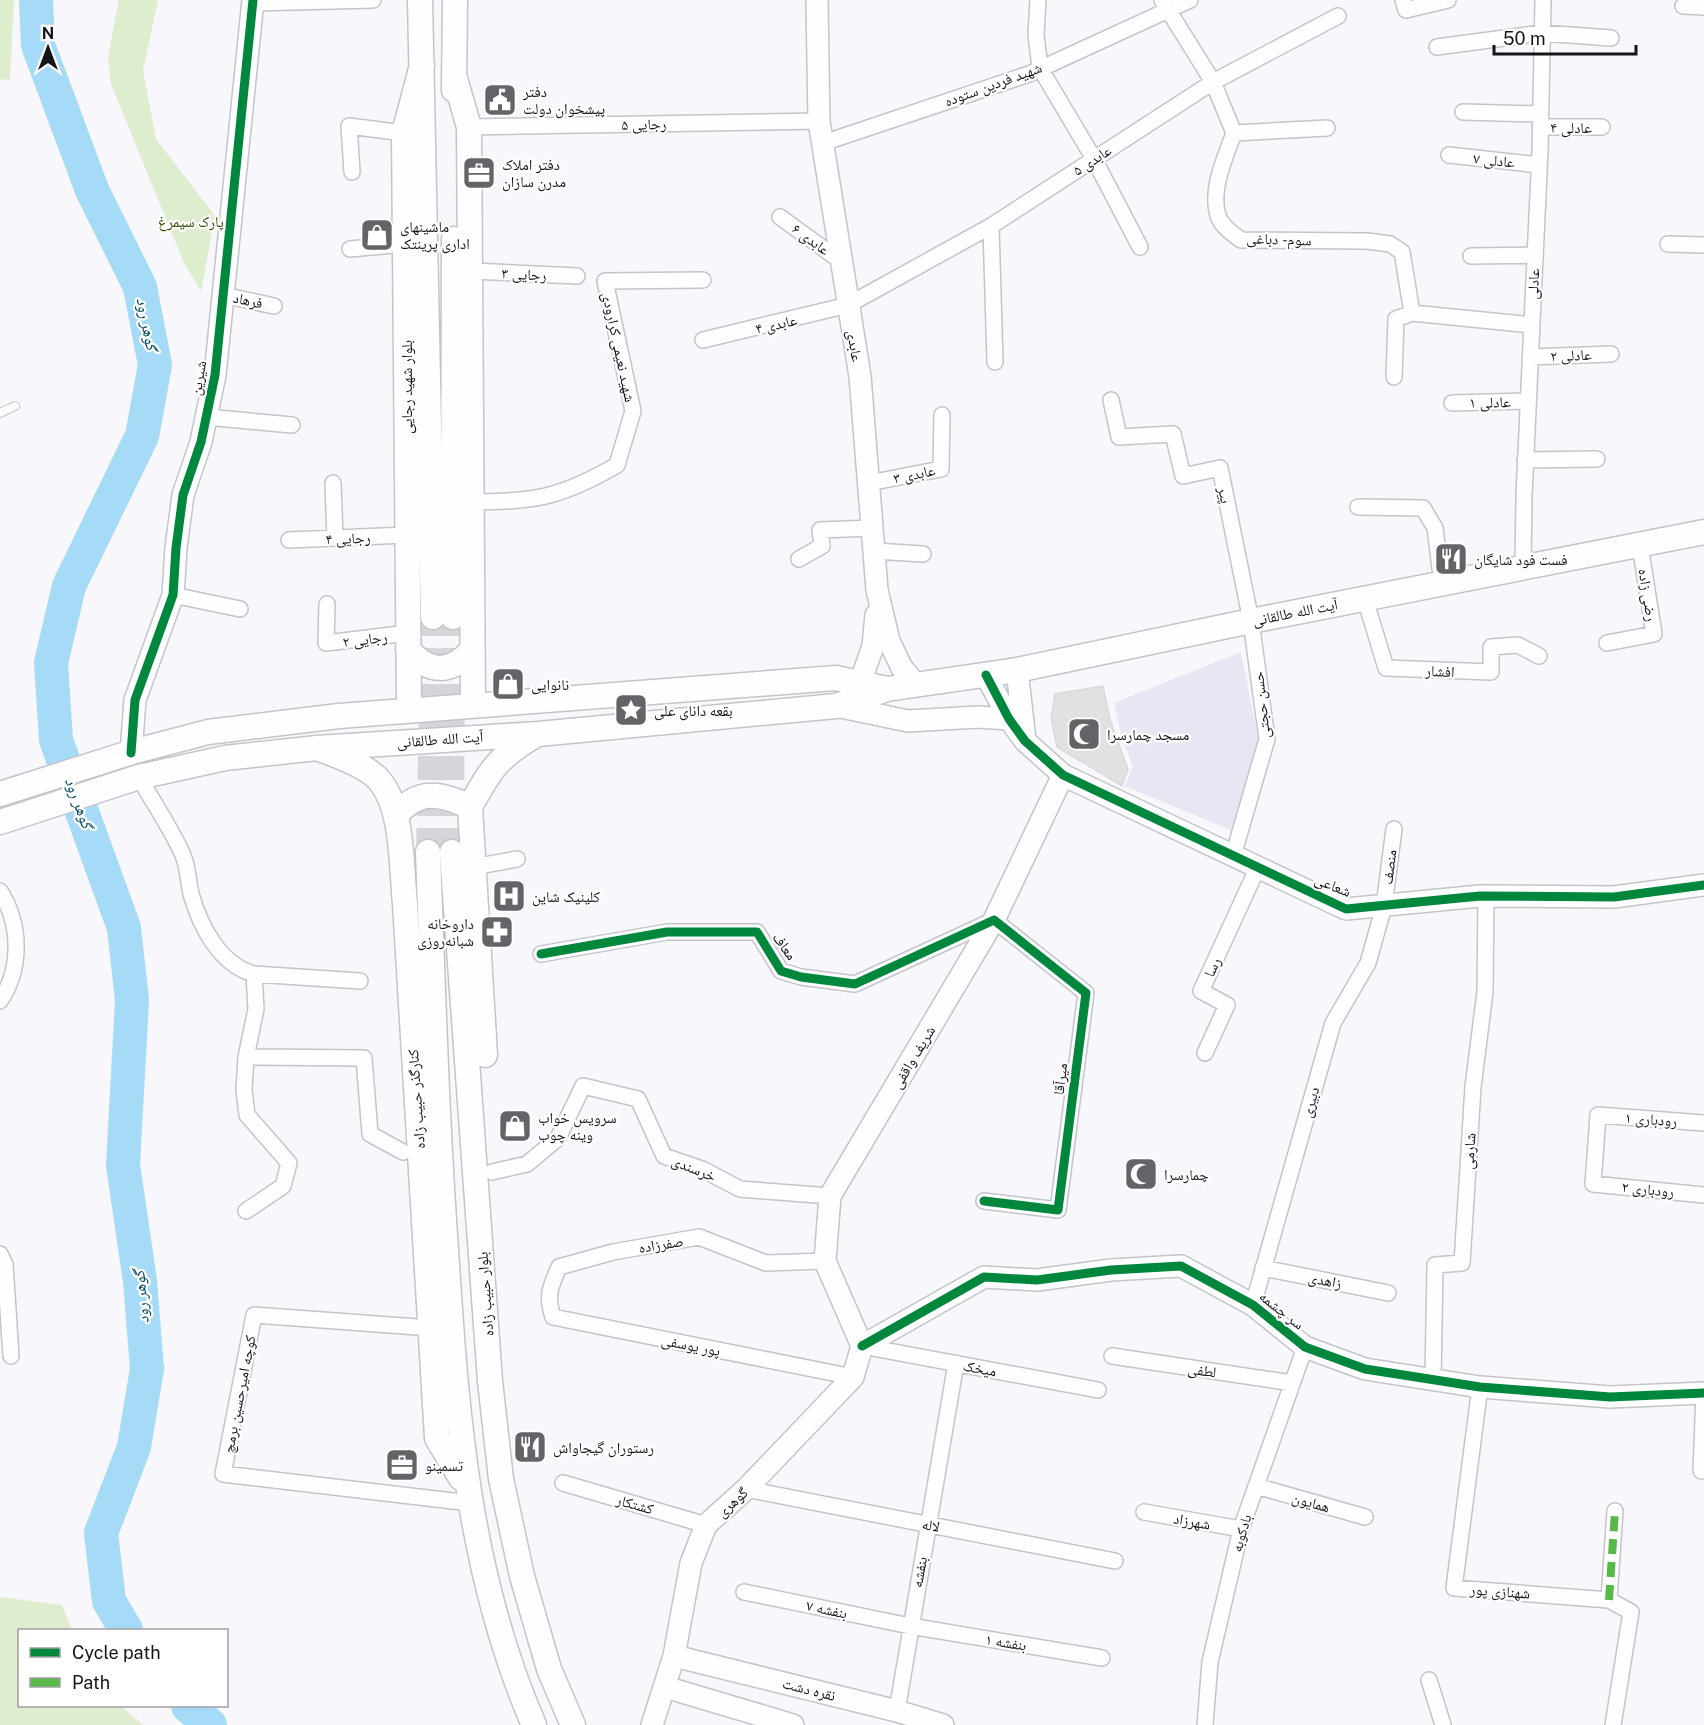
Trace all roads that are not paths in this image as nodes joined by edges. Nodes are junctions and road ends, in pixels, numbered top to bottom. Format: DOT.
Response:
graph roads {
  1 [pos="373,0"];
  2 [pos="420,0"];
  3 [pos="455,0"];
  4 [pos="817,0"];
  5 [pos="1038,0"];
  6 [pos="1190,0"];
  7 [pos="1448,0"];
  8 [pos="1543,0"];
  9 [pos="253,1"];
  10 [pos="1165,5"];
  11 [pos="1405,5"];
  12 [pos="1683,6"];
  13 [pos="1704,7"];
  14 [pos="1338,16"];
  15 [pos="1542,33"];
  16 [pos="1611,38"];
  17 [pos="1437,47"];
  18 [pos="422,65"];
  19 [pos="1040,68"];
  20 [pos="454,75"];
  21 [pos="1214,82"];
  22 [pos="1463,112"];
  23 [pos="1540,120"];
  24 [pos="819,121"];
  25 [pos="469,127"];
  26 [pos="1602,127"];
  27 [pos="1327,128"];
  28 [pos="404,133"];
  29 [pos="1234,133"];
  30 [pos="823,143"];
  31 [pos="1449,155"];
  32 [pos="1094,159"];
  33 [pos="1539,165"];
  34 [pos="352,172"];
  35 [pos="780,217"];
  36 [pos="991,226"];
  37 [pos="405,244"];
  38 [pos="1668,244"];
  39 [pos="1704,245"];
  40 [pos="1140,247"];
  41 [pos="350,249"];
  42 [pos="1535,255"];
  43 [pos="1471,256"];
  44 [pos="842,262"];
  45 [pos="471,271"];
  46 [pos="577,276"];
  47 [pos="703,280"];
  48 [pos="223,295"];
  49 [pos="848,305"];
  50 [pos="274,306"];
  51 [pos="1412,313"];
  52 [pos="1532,325"];
  53 [pos="703,340"];
  54 [pos="1611,354"];
  55 [pos="1530,357"];
  56 [pos="995,362"];
  57 [pos="1394,377"];
  58 [pos="1111,400"];
  59 [pos="1528,401"];
  60 [pos="1452,403"];
  61 [pos="15,406"];
  62 [pos="0,412"];
  63 [pos="942,415"];
  64 [pos="206,417"];
  65 [pos="292,425"];
  66 [pos="1597,459"];
  67 [pos="1525,460"];
  68 [pos="333,483"];
  69 [pos="869,483"];
  70 [pos="473,502"];
  71 [pos="1358,507"];
  72 [pos="873,528"];
  73 [pos="1704,532"];
  74 [pos="406,535"];
  75 [pos="335,538"];
  76 [pos="289,540"];
  77 [pos="1640,545"];
  78 [pos="874,551"];
  79 [pos="923,554"];
  80 [pos="799,559"];
  81 [pos="1524,568"];
  82 [pos="1442,584"];
  83 [pos="877,590"];
  84 [pos="173,595"];
  85 [pos="1365,598"];
  86 [pos="327,604"];
  87 [pos="240,609"];
  88 [pos="1251,621"];
  89 [pos="408,641"];
  90 [pos="1607,643"];
  91 [pos="472,651"];
  92 [pos="1539,656"];
  93 [pos="1017,670"];
  94 [pos="986,675"];
  95 [pos="860,683"];
  96 [pos="916,685"];
  97 [pos="690,689"];
  98 [pos="886,689"];
  99 [pos="473,705"];
  100 [pos="836,706"];
  101 [pos="409,710"];
  102 [pos="1009,718"];
  103 [pos="693,720"];
  104 [pos="538,734"];
  105 [pos="1025,741"];
  106 [pos="317,748"];
  107 [pos="131,753"];
  108 [pos="1063,775"];
  109 [pos="138,777"];
  110 [pos="1,794"];
  111 [pos="470,807"];
  112 [pos="396,816"];
  113 [pos="4,820"];
  114 [pos="1394,829"];
  115 [pos="428,852"];
  116 [pos="452,852"];
  117 [pos="1233,856"];
  118 [pos="517,859"];
  119 [pos="473,867"];
  120 [pos="1257,869"];
  121 [pos="1704,885"];
  122 [pos="0,891"];
  123 [pos="1486,896"];
  124 [pos="1384,906"];
  125 [pos="994,920"];
  126 [pos="541,954"];
  127 [pos="254,974"];
  128 [pos="360,981"];
  129 [pos="0,1001"];
  130 [pos="1205,1053"];
  131 [pos="246,1057"];
  132 [pos="1704,1124"];
  133 [pos="403,1152"];
  134 [pos="492,1172"];
  135 [pos="1593,1184"];
  136 [pos="1704,1195"];
  137 [pos="830,1196"];
  138 [pos="984,1201"];
  139 [pos="246,1211"];
  140 [pos="0,1254"];
  141 [pos="825,1261"];
  142 [pos="1263,1268"];
  143 [pos="547,1293"];
  144 [pos="1388,1293"];
  145 [pos="1253,1305"];
  146 [pos="431,1328"];
  147 [pos="862,1346"];
  148 [pos="1305,1347"];
  149 [pos="11,1356"];
  150 [pos="1112,1356"];
  151 [pos="956,1363"];
  152 [pos="853,1377"];
  153 [pos="1433,1380"];
  154 [pos="1292,1383"];
  155 [pos="1480,1387"];
  156 [pos="1098,1390"];
  157 [pos="1704,1393"];
  158 [pos="1701,1471"];
  159 [pos="501,1479"];
  160 [pos="563,1483"];
  161 [pos="1256,1486"];
  162 [pos="746,1489"];
  163 [pos="468,1494"];
  164 [pos="1615,1511"];
  165 [pos="1144,1512"];
  166 [pos="1365,1517"];
  167 [pos="928,1524"];
  168 [pos="706,1525"];
  169 [pos="1241,1529"];
  170 [pos="1115,1561"];
  171 [pos="744,1592"];
  172 [pos="1609,1600"];
  173 [pos="910,1626"];
  174 [pos="674,1656"];
  175 [pos="1102,1658"];
  176 [pos="707,1664"];
  177 [pos="1429,1680"];
  178 [pos="665,1688"];
  179 [pos="698,1697"];
  180 [pos="897,1711"];
  181 [pos="534,1725"];
  182 [pos="573,1725"];
  183 [pos="652,1725"];
  184 [pos="793,1725"];
  185 [pos="943,1725"];
  186 [pos="1205,1725"];
  187 [pos="1443,1725"];
  188 [pos="1613,1725"];
  1 -- 9 [label="street"];
  2 -- 18 [label="main road, بلوار شهید رجایی"];
  3 -- 20 [label="main road, بلوار شهید رجایی"];
  4 -- 24 [label="street, عابدی"];
  5 -- 19 [label="street"];
  6 -- 10 [label="street, شهید فردین ستوده"];
  7 -- 11 [label="street"];
  8 -- 15 [label="street, عادلی"];
  9 -- 48 [label="street, شیرین"];
  10 -- 19 [label="street, شهید فردین ستوده"];
  10 -- 21 [label="street"];
  12 -- 13 [label="street"];
  14 -- 21 [label="street, عابدی ۵"];
  15 -- 16 [label="street"];
  15 -- 17 [label="street"];
  15 -- 23 [label="street, عادلی"];
  18 -- 20 [label="main road, بلوار شهید رجایی"];
  18 -- 28 [label="main road, بلوار شهید رجایی"];
  19 -- 30 [label="street, شهید فردین ستوده"];
  19 -- 32 [label="street"];
  20 -- 25 [label="main road, بلوار شهید رجایی"];
  21 -- 29 [label="street"];
  21 -- 32 [label="street, عابدی ۵"];
  22 -- 23 [label="street, عادلی ۴"];
  23 -- 26 [label="street, عادلی ۴"];
  23 -- 33 [label="street, عادلی"];
  24 -- 25 [label="street, رجایی ۵"];
  24 -- 30 [label="street, عابدی"];
  25 -- 45 [label="main road, بلوار شهید رجایی"];
  27 -- 29 [label="street"];
  28 -- 34 [label="street"];
  28 -- 37 [label="main road, بلوار شهید رجایی"];
  29 -- 51 [label="street, سوم - دباغی"];
  30 -- 44 [label="street, عابدی"];
  31 -- 33 [label="street, عادلی ۷"];
  32 -- 36 [label="street, عابدی ۵"];
  32 -- 40 [label="street"];
  33 -- 42 [label="street, عادلی"];
  35 -- 44 [label="street, عابدی ۶"];
  36 -- 49 [label="street, عابدی ۵"];
  36 -- 56 [label="street"];
  37 -- 41 [label="street"];
  37 -- 74 [label="main road, بلوار شهید رجایی"];
  38 -- 39 [label="street"];
  42 -- 43 [label="street"];
  42 -- 52 [label="street, عادلی"];
  44 -- 49 [label="street, عابدی"];
  45 -- 46 [label="street, رجایی ۳"];
  45 -- 70 [label="main road, بلوار شهید رجایی"];
  47 -- 70 [label="street, شهید نعیمی کرارودی"];
  48 -- 50 [label="street, فرهاد"];
  48 -- 64 [label="street, شیرین"];
  49 -- 53 [label="street, عابدی ۴"];
  49 -- 69 [label="street, عابدی"];
  51 -- 52 [label="street"];
  51 -- 57 [label="street"];
  52 -- 55 [label="street, عادلی"];
  54 -- 55 [label="street, عادلی ۲"];
  55 -- 59 [label="street, عادلی"];
  58 -- 88 [label="street, پیر"];
  59 -- 60 [label="street, عادلی ۱"];
  59 -- 67 [label="street, عادلی"];
  61 -- 62 [label="lane"];
  63 -- 69 [label="street, عابدی ۳"];
  64 -- 65 [label="street"];
  64 -- 84 [label="street, شیرین"];
  66 -- 67 [label="street"];
  67 -- 81 [label="street, عادلی"];
  68 -- 75 [label="street"];
  69 -- 72 [label="street, عابدی"];
  70 -- 91 [label="main road, بلوار شهید رجایی"];
  71 -- 82 [label="street"];
  72 -- 78 [label="street, عابدی"];
  72 -- 80 [label="street"];
  73 -- 77 [label="main road, آیت الله طالقانی"];
  74 -- 75 [label="street, رجایی ۴"];
  74 -- 89 [label="main road, بلوار شهید رجایی"];
  75 -- 76 [label="street, رجایی ۴"];
  77 -- 81 [label="main road, آیت الله طالقانی"];
  77 -- 90 [label="street, رضی زاده"];
  78 -- 79 [label="street"];
  78 -- 83 [label="street, عابدی"];
  81 -- 82 [label="main road, آیت الله طالقانی"];
  82 -- 85 [label="main road, آیت الله طالقانی"];
  83 -- 95 [label="street"];
  83 -- 96 [label="street, عابدی"];
  84 -- 87 [label="street"];
  84 -- 107 [label="street, شیرین"];
  85 -- 88 [label="main road, آیت الله طالقانی"];
  85 -- 92 [label="street, افشار"];
  86 -- 89 [label="street, رجایی ۲"];
  88 -- 93 [label="main road, آیت الله طالقانی"];
  88 -- 117 [label="street, حسن حجتی"];
  89 -- 91 [label="main road"];
  89 -- 101 [label="main road, بلوار شهید رجایی"];
  91 -- 99 [label="main road, بلوار شهید رجایی"];
  93 -- 94 [label="main road, آیت الله طالقانی"];
  93 -- 105 [label="street"];
  94 -- 96 [label="main road, آیت الله طالقانی"];
  94 -- 102 [label="street, شعاعی"];
  95 -- 97 [label="main road, آیت الله طالقانی"];
  95 -- 98 [label="main road, آیت الله طالقانی"];
  96 -- 98 [label="main road, آیت الله طالقانی"];
  97 -- 99 [label="main road, آیت الله طالقانی"];
  97 -- 103 [label="main road"];
  98 -- 100 [label="main road, آیت الله طالقانی"];
  99 -- 101 [label="main road, آیت الله طالقانی"];
  100 -- 102 [label="street"];
  100 -- 103 [label="main road, آیت الله طالقانی"];
  101 -- 107 [label="main road, آیت الله طالقانی"];
  102 -- 105 [label="street, شعاعی"];
  103 -- 104 [label="main road, آیت الله طالقانی"];
  104 -- 106 [label="main road, آیت الله طالقانی"];
  104 -- 111 [label="main road"];
  105 -- 108 [label="street, شعاعی"];
  106 -- 109 [label="main road, آیت الله طالقانی"];
  106 -- 112 [label="main road, کنارگذر حبیب زاده"];
  107 -- 109 [label="main road"];
  107 -- 110 [label="main road, آیت الله طالقانی"];
  108 -- 117 [label="street, شعاعی"];
  108 -- 125 [label="street, شریف واقفی"];
  109 -- 113 [label="main road, آیت الله طالقانی"];
  109 -- 127 [label="street"];
  111 -- 112 [label="main road"];
  111 -- 119 [label="main road"];
  112 -- 146 [label="main road, کنارگذر حبیب زاده"];
  114 -- 124 [label="street, منصف"];
  115 -- 163 [label="main road"];
  116 -- 159 [label="main road, بلوار حبیب زاده"];
  117 -- 120 [label="street, شعاعی"];
  118 -- 119 [label="street"];
  119 -- 134 [label="main road"];
  120 -- 124 [label="street, شعاعی"];
  120 -- 130 [label="street, رسا"];
  121 -- 123 [label="street, شعاعی"];
  122 -- 129 [label="street"];
  123 -- 124 [label="street, شعاعی"];
  123 -- 153 [label="street, شارمی"];
  124 -- 142 [label="street, دبیری"];
  125 -- 126 [label="street, معاف"];
  125 -- 137 [label="street, شریف واقفی"];
  125 -- 138 [label="street, میرآقا"];
  127 -- 128 [label="street"];
  127 -- 131 [label="street"];
  131 -- 133 [label="street"];
  131 -- 139 [label="street"];
  132 -- 135 [label="street, رودباری ۱"];
  134 -- 137 [label="street, خرسندی"];
  134 -- 159 [label="main road"];
  135 -- 136 [label="street, رودباری ۲"];
  137 -- 141 [label="street, شریف واقفی"];
  140 -- 149 [label="street"];
  141 -- 143 [label="street, صفرزاده"];
  141 -- 147 [label="street, شریف واقفی"];
  142 -- 144 [label="street, زاهدی"];
  142 -- 145 [label="street, دبیری"];
  143 -- 152 [label="street, پور یوسفی"];
  145 -- 147 [label="street, سر چشمه"];
  145 -- 148 [label="street, سر چشمه"];
  146 -- 163 [label="main road, کنارگذر حبیب زاده"];
  146 -- 163 [label="street, کوچه امیرحسین برمچ"];
  147 -- 151 [label="street, میخک"];
  147 -- 152 [label="street, گوهری"];
  148 -- 153 [label="street, سر چشمه"];
  148 -- 154 [label="street, بادکوبه"];
  150 -- 154 [label="street, لطفی"];
  151 -- 156 [label="street, میخک"];
  151 -- 167 [label="street, بنفشه"];
  152 -- 162 [label="street, گوهری"];
  153 -- 155 [label="street, سر چشمه"];
  154 -- 161 [label="street, بادکوبه"];
  155 -- 157 [label="street, سر چشمه"];
  155 -- 172 [label="street, شهنازی پور"];
  157 -- 158 [label="street"];
  159 -- 182 [label="main road, بلوار حبیب زاده"];
  160 -- 168 [label="street, کشتکار"];
  161 -- 166 [label="street, همایون"];
  161 -- 169 [label="street, بادکوبه"];
  162 -- 167 [label="street, لاله"];
  162 -- 168 [label="street, گوهری"];
  163 -- 181 [label="main road"];
  164 -- 172 [label="street"];
  165 -- 169 [label="street, شهرزاد"];
  167 -- 170 [label="street, لاله"];
  167 -- 173 [label="street, بنفشه"];
  168 -- 174 [label="street, گوهری"];
  169 -- 186 [label="street, بادکوبه"];
  171 -- 173 [label="street, بنفشه ۷"];
  172 -- 188 [label="street"];
  173 -- 175 [label="street, بنفشه ۱"];
  173 -- 180 [label="street, بنفشه"];
  174 -- 176 [label="street, نقره دشت"];
  174 -- 178 [label="street, گوهری"];
  176 -- 179 [label="street"];
  176 -- 180 [label="street, نقره دشت"];
  177 -- 187 [label="street"];
  178 -- 179 [label="street"];
  178 -- 183 [label="street, گوهری"];
  179 -- 184 [label="street"];
  180 -- 185 [label="street, نقره دشت"];
}
